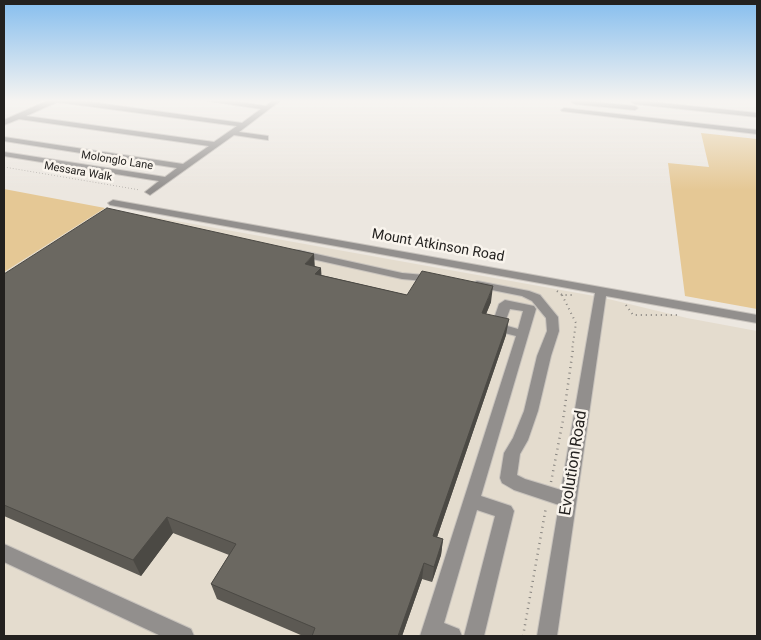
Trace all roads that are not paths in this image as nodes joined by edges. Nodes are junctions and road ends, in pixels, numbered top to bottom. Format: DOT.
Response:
graph roads {
  1 [pos="113,130"];
  2 [pos="237,130"];
  3 [pos="705,130"];
  4 [pos="757,132"];
  5 [pos="233,133"];
  6 [pos="265,138"];
  7 [pos="4,139"];
  8 [pos="43,145"];
  9 [pos="216,145"];
  10 [pos="4,154"];
  11 [pos="108,155"];
  12 [pos="20,157"];
  13 [pos="88,167"];
  14 [pos="185,167"];
  15 [pos="167,180"];
  16 [pos="150,192"];
  17 [pos="113,203"];
  18 [pos="119,218"];
  19 [pos="193,230"];
  20 [pos="284,250"];
  21 [pos="446,280"];
  22 [pos="464,282"];
  23 [pos="601,291"];
  24 [pos="757,319"];
  25 [pos="523,334"];
  26 [pos="568,500"];
  27 [pos="471,501"];
  28 [pos="4,553"];
  29 [pos="431,632"];
  30 [pos="184,636"];
  31 [pos="452,636"];
  32 [pos="474,636"];
  33 [pos="547,636"];
  1 -- 9 [label="street"];
  2 -- 5 [label="street"];
  3 -- 4 [label="street"];
  5 -- 6 [label="street"];
  5 -- 9 [label="street"];
  7 -- 8 [label="street"];
  8 -- 11 [label="street"];
  8 -- 12 [label="street"];
  9 -- 14 [label="street"];
  10 -- 12 [label="street, Molonglo Lane"];
  11 -- 13 [label="street"];
  11 -- 14 [label="street"];
  12 -- 13 [label="street, Molonglo Lane"];
  13 -- 15 [label="street, Molonglo Lane"];
  14 -- 15 [label="street"];
  15 -- 16 [label="street"];
  17 -- 23 [label="street, Mount Atkinson Road"];
  18 -- 19 [label="street"];
  20 -- 21 [label="street"];
  22 -- 26 [label="street"];
  23 -- 24 [label="street, Mount Atkinson Road"];
  23 -- 26 [label="street, Evolution Road"];
  25 -- 27 [label="street"];
  26 -- 33 [label="street, Evolution Road"];
  27 -- 29 [label="street"];
  27 -- 32 [label="street"];
  28 -- 30 [label="street"];
  29 -- 31 [label="street"];
}
